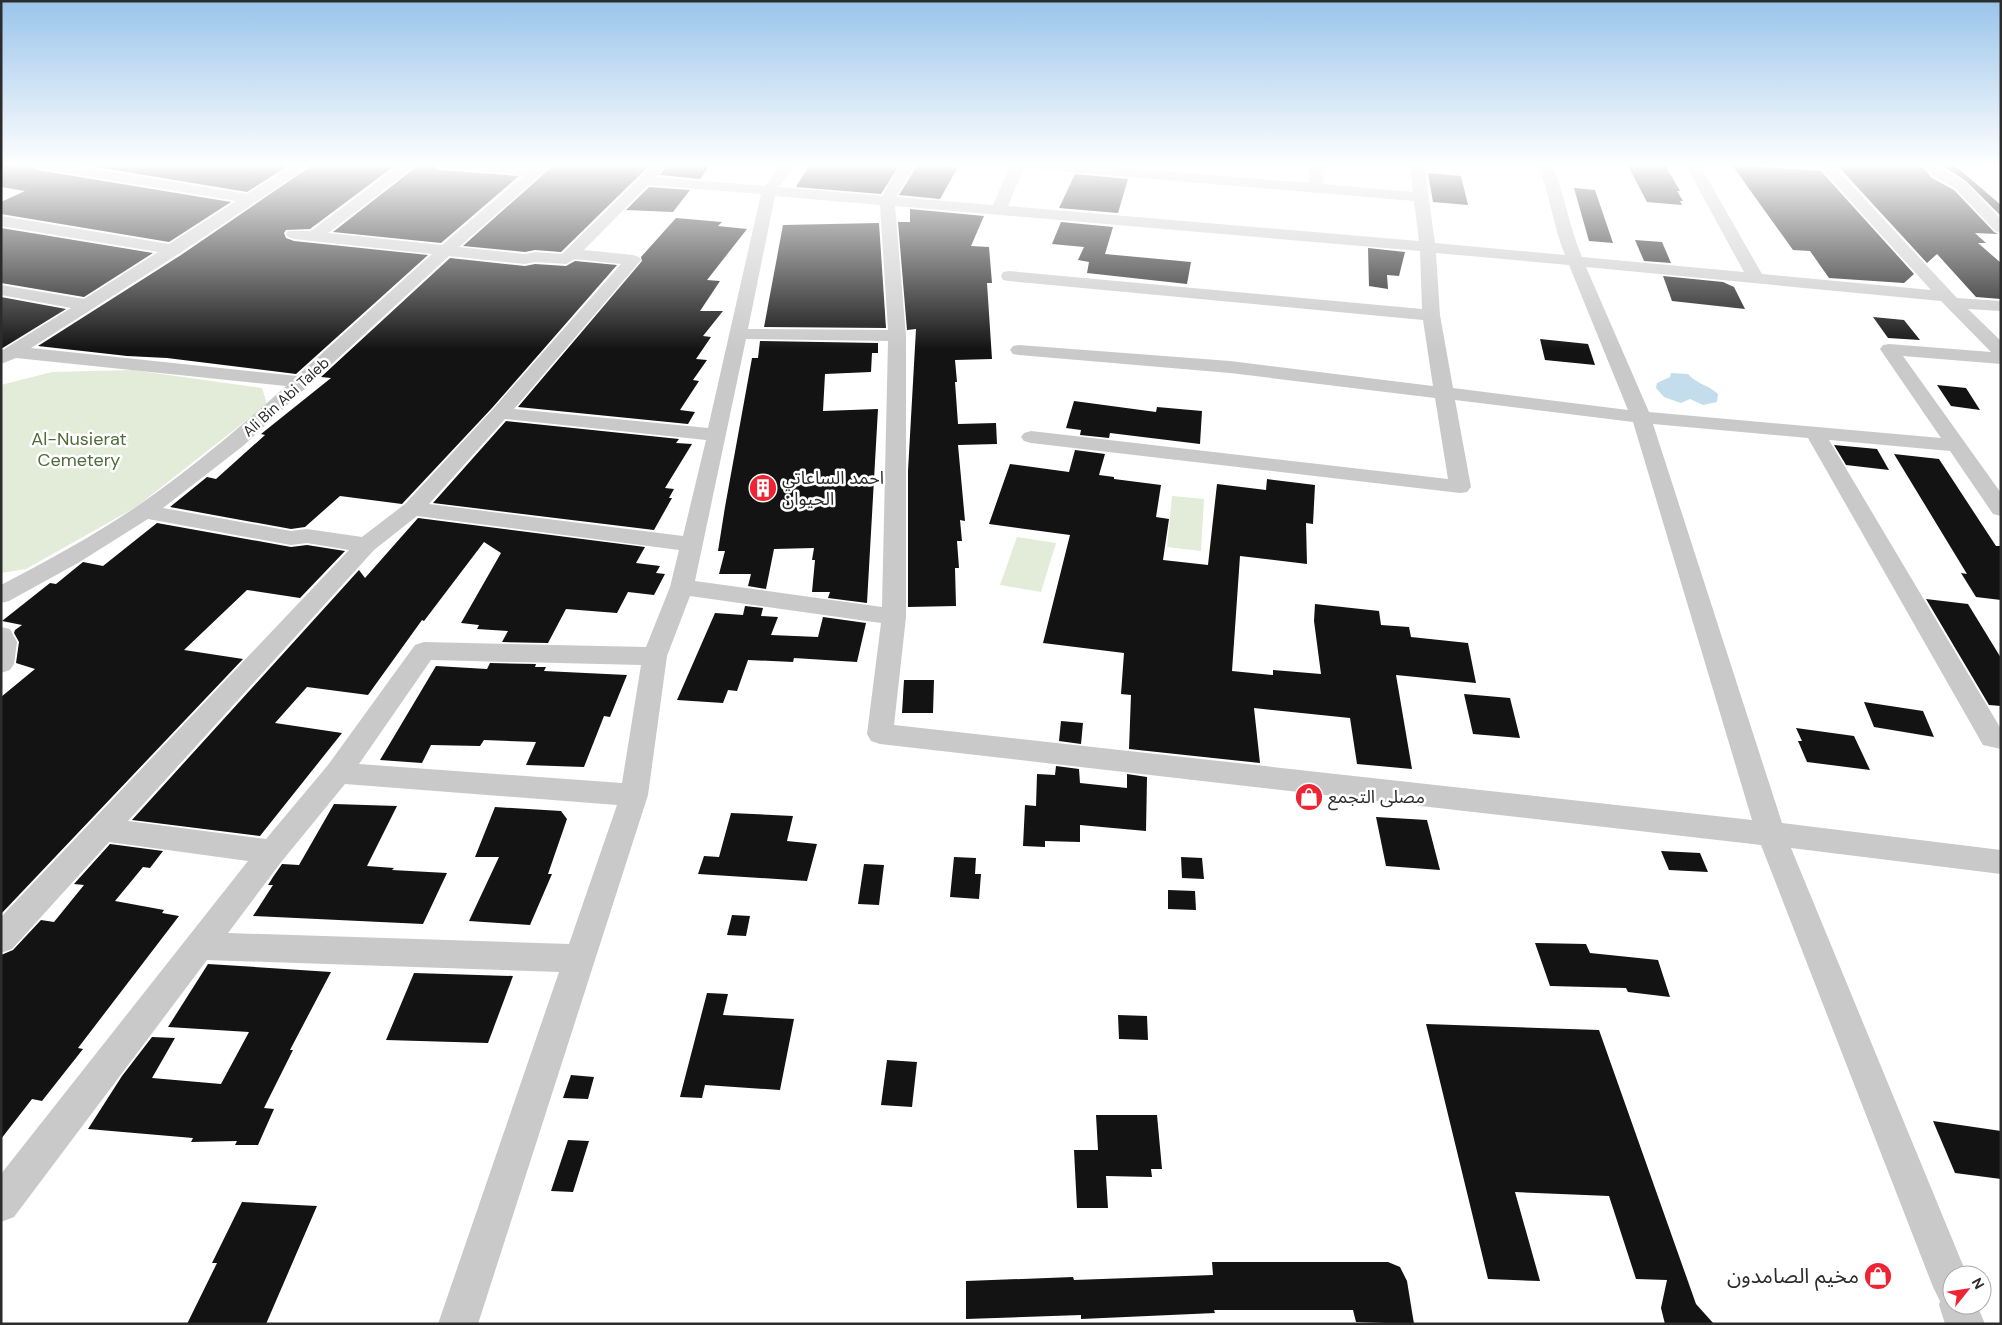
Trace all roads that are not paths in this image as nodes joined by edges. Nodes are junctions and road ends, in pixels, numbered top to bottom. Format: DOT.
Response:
graph roads {
  1 [pos="30,226"];
  2 [pos="210,226"];
  3 [pos="328,226"];
  4 [pos="474,226"];
  5 [pos="599,226"];
  6 [pos="762,226"];
  7 [pos="890,226"];
  8 [pos="1189,226"];
  9 [pos="1426,226"];
  10 [pos="1562,226"];
  11 [pos="1727,226"];
  12 [pos="1881,226"];
  13 [pos="294,234"];
  14 [pos="314,236"];
  15 [pos="1428,247"];
  16 [pos="174,250"];
  17 [pos="446,250"];
  18 [pos="571,254"];
  19 [pos="1575,260"];
  20 [pos="1009,276"];
  21 [pos="1757,280"];
  22 [pos="1,290"];
  23 [pos="1950,300"];
  24 [pos="86,306"];
  25 [pos="2001,306"];
  26 [pos="1431,315"];
  27 [pos="739,334"];
  28 [pos="897,336"];
  29 [pos="1019,350"];
  30 [pos="2001,351"];
  31 [pos="7,356"];
  32 [pos="2001,358"];
  33 [pos="303,382"];
  34 [pos="1443,392"];
  35 [pos="500,414"];
  36 [pos="1641,417"];
  37 [pos="1815,433"];
  38 [pos="718,435"];
  39 [pos="1031,437"];
  40 [pos="1957,446"];
  41 [pos="413,509"];
  42 [pos="2001,509"];
  43 [pos="144,512"];
  44 [pos="691,544"];
  45 [pos="366,545"];
  46 [pos="682,588"];
  47 [pos="1,595"];
  48 [pos="894,617"];
  49 [pos="1,635"];
  50 [pos="655,656"];
  51 [pos="1,664"];
  52 [pos="2001,739"];
  53 [pos="338,774"];
  54 [pos="634,795"];
  55 [pos="103,829"];
  56 [pos="1771,834"];
  57 [pos="272,852"];
  58 [pos="2001,862"];
  59 [pos="1,939"];
  60 [pos="200,946"];
  61 [pos="579,958"];
  62 [pos="1,1204"];
  63 [pos="1944,1265"];
  64 [pos="458,1324"];
  1 -- 16 [label="street"];
  2 -- 16 [label="street"];
  3 -- 14 [label="street"];
  4 -- 17 [label="street, Ali Bin Abi Taleb"];
  5 -- 18 [label="street"];
  6 -- 27 [label="street"];
  7 -- 28 [label="street"];
  8 -- 15 [label="street"];
  9 -- 15 [label="street"];
  10 -- 19 [label="street"];
  11 -- 21 [label="street"];
  12 -- 23 [label="street"];
  13 -- 14 [label="street"];
  14 -- 17 [label="street"];
  15 -- 19 [label="street"];
  15 -- 26 [label="street"];
  16 -- 24 [label="street"];
  17 -- 18 [label="street"];
  17 -- 33 [label="street, Ali Bin Abi Taleb"];
  18 -- 35 [label="street"];
  19 -- 21 [label="street"];
  19 -- 36 [label="street"];
  20 -- 26 [label="street"];
  21 -- 23 [label="street"];
  22 -- 24 [label="street"];
  23 -- 25 [label="street"];
  23 -- 30 [label="street"];
  24 -- 31 [label="street"];
  26 -- 34 [label="street"];
  27 -- 28 [label="street"];
  27 -- 38 [label="street"];
  28 -- 48 [label="street"];
  29 -- 34 [label="street"];
  31 -- 33 [label="street"];
  32 -- 40 [label="street"];
  33 -- 43 [label="street, Ali Bin Abi Taleb"];
  34 -- 36 [label="street"];
  34 -- 39 [label="street"];
  35 -- 38 [label="street"];
  35 -- 41 [label="street"];
  36 -- 37 [label="street"];
  36 -- 56 [label="street"];
  37 -- 40 [label="street"];
  37 -- 52 [label="street"];
  38 -- 44 [label="street"];
  40 -- 42 [label="street"];
  41 -- 44 [label="street"];
  41 -- 45 [label="street"];
  43 -- 45 [label="street"];
  43 -- 47 [label="street, Ali Bin Abi Taleb"];
  44 -- 46 [label="street"];
  45 -- 55 [label="street"];
  46 -- 48 [label="street"];
  46 -- 50 [label="street"];
  48 -- 56 [label="street"];
  49 -- 51 [label="street"];
  50 -- 53 [label="street"];
  50 -- 54 [label="street"];
  53 -- 54 [label="street"];
  53 -- 57 [label="street"];
  54 -- 61 [label="street"];
  55 -- 57 [label="street"];
  55 -- 59 [label="street"];
  56 -- 58 [label="street"];
  56 -- 63 [label="street"];
  57 -- 60 [label="street"];
  60 -- 61 [label="street"];
  60 -- 62 [label="street"];
  61 -- 64 [label="street"];
}
